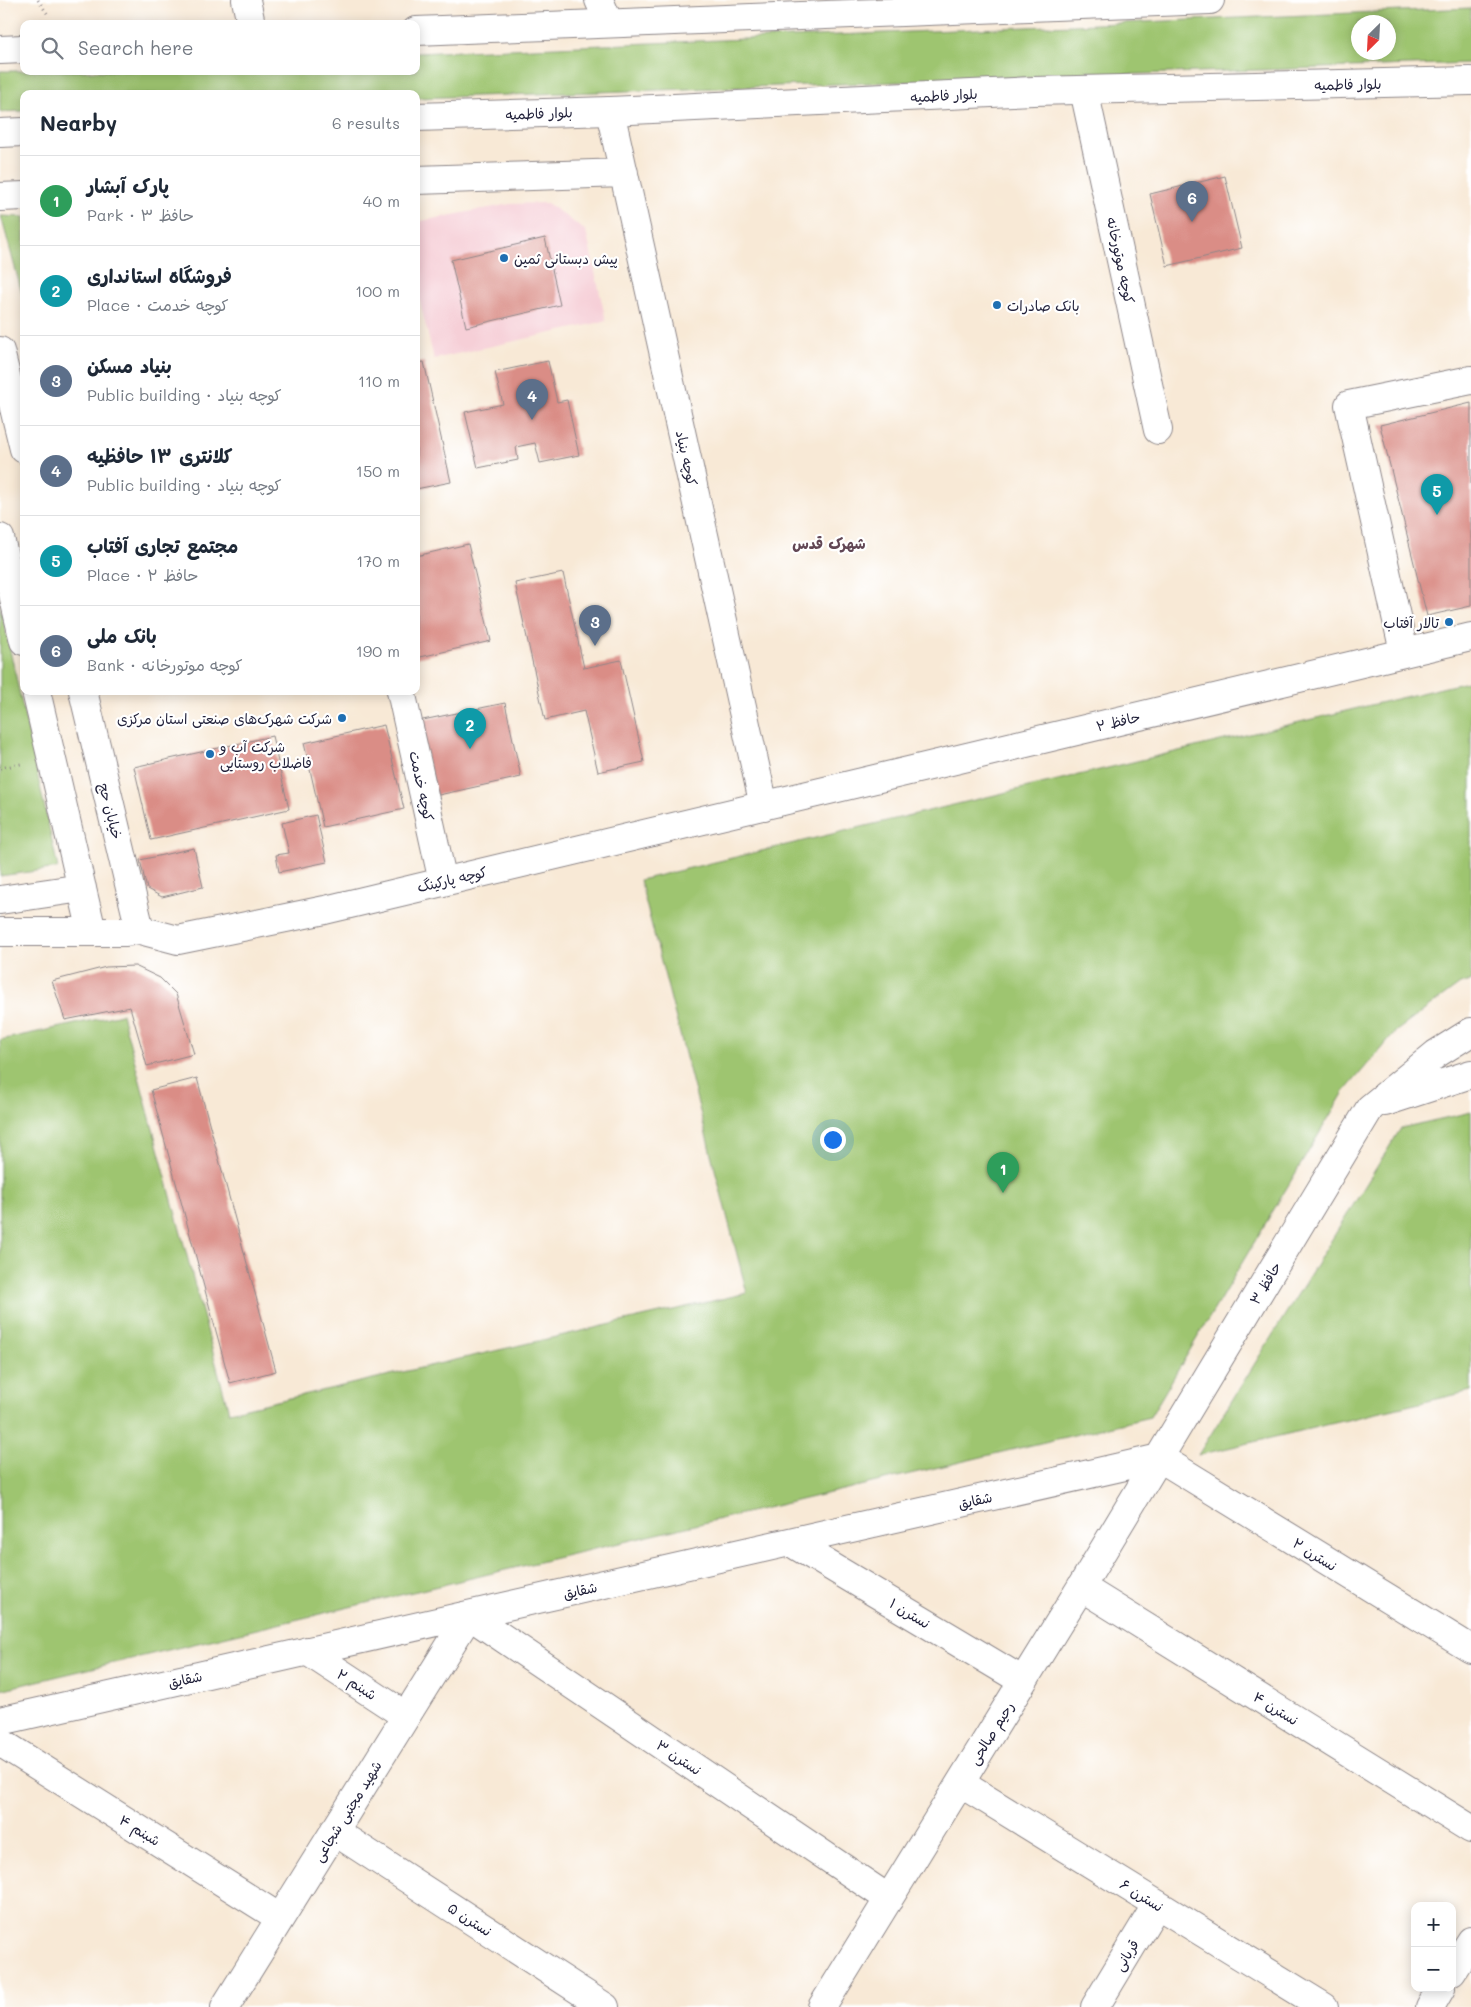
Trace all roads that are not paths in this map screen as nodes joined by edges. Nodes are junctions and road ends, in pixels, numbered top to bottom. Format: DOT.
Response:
graph roads {
  1 [pos="246,0"];
  2 [pos="1210,0"];
  3 [pos="604,12"];
  4 [pos="251,20"];
  5 [pos="420,31"];
  6 [pos="20,49"];
  7 [pos="0,50"];
  8 [pos="1471,81"];
  9 [pos="1084,90"];
  10 [pos="610,111"];
  11 [pos="420,116"];
  12 [pos="20,132"];
  13 [pos="0,134"];
  14 [pos="624,173"];
  15 [pos="420,180"];
  16 [pos="20,196"];
  17 [pos="0,197"];
  18 [pos="0,351"];
  19 [pos="1471,380"];
  20 [pos="1158,430"];
  21 [pos="20,433"];
  22 [pos="0,538"];
  23 [pos="20,625"];
  24 [pos="1471,637"];
  25 [pos="1404,652"];
  26 [pos="37,695"];
  27 [pos="84,695"];
  28 [pos="402,695"];
  29 [pos="764,806"];
  30 [pos="443,882"];
  31 [pos="82,888"];
  32 [pos="0,900"];
  33 [pos="140,930"];
  34 [pos="0,932"];
  35 [pos="92,932"];
  36 [pos="1471,1032"];
  37 [pos="1471,1074"];
  38 [pos="1370,1108"];
  39 [pos="1160,1458"];
  40 [pos="797,1546"];
  41 [pos="1081,1587"];
  42 [pos="469,1615"];
  43 [pos="1471,1649"];
  44 [pos="308,1651"];
  45 [pos="1023,1681"];
  46 [pos="406,1716"];
  47 [pos="0,1722"];
  48 [pos="0,1742"];
  49 [pos="960,1782"];
  50 [pos="1471,1829"];
  51 [pos="334,1831"];
  52 [pos="889,1898"];
  53 [pos="1156,1904"];
  54 [pos="280,1918"];
  55 [pos="1471,1941"];
  56 [pos="1456,1965"];
  57 [pos="1439,1992"];
  58 [pos="829,2005"];
  59 [pos="225,2007"];
  60 [pos="605,2007"];
  61 [pos="1096,2007"];
  62 [pos="1324,2007"];
  63 [pos="1430,2007"];
  1 -- 4 [label="street"];
  2 -- 3 [label="street"];
  3 -- 5 [label="street"];
  6 -- 7 [label="street"];
  8 -- 9 [label="street, بلوار فاطمیه"];
  9 -- 10 [label="street, بلوار فاطمیه"];
  9 -- 20 [label="street, کوچه موتورخانه"];
  10 -- 11 [label="street, بلوار فاطمیه"];
  10 -- 14 [label="street, کوچه بنیاد"];
  12 -- 13 [label="street"];
  14 -- 15 [label="street"];
  14 -- 29 [label="street, کوچه بنیاد"];
  16 -- 17 [label="street"];
  18 -- 21 [label="street"];
  19 -- 25 [label="street"];
  22 -- 23 [label="street"];
  24 -- 25 [label="street, حافظ ۲"];
  25 -- 29 [label="street, حافظ ۲"];
  26 -- 31 [label="street"];
  27 -- 33 [label="street, خیابان حج"];
  28 -- 30 [label="street, کوچه خدمت"];
  29 -- 30 [label="street, کوچه پارکینگ"];
  30 -- 33 [label="street, کوچه پارکینگ"];
  31 -- 32 [label="street"];
  31 -- 35 [label="street"];
  33 -- 35 [label="street, کوچه پارکینگ"];
  34 -- 35 [label="street, کوچه پارکینگ"];
  36 -- 38 [label="street, حافظ ۳"];
  37 -- 38 [label="street"];
  38 -- 39 [label="street, حافظ ۳"];
  39 -- 41 [label="street, رحیم صالحی"];
  39 -- 42 [label="street, شقایق"];
  39 -- 43 [label="street, نسترن ۲"];
  40 -- 45 [label="street, نسترن ۱"];
  41 -- 45 [label="street, رحیم صالحی"];
  41 -- 50 [label="street, نسترن ۴"];
  42 -- 44 [label="street, شقایق"];
  42 -- 46 [label="street, شهید مجتبی شجاعی"];
  42 -- 52 [label="street, نسترن ۳"];
  44 -- 46 [label="street, شبنم ۲"];
  44 -- 47 [label="street, شقایق"];
  45 -- 49 [label="street, رحیم صالحی"];
  46 -- 51 [label="street, شهید مجتبی شجاعی"];
  48 -- 54 [label="street, شبنم ۴"];
  49 -- 52 [label="street, رحیم صالحی"];
  49 -- 53 [label="street, نسترن ۶"];
  51 -- 54 [label="street, شهید مجتبی شجاعی"];
  51 -- 60 [label="street, نسترن ۵"];
  52 -- 58 [label="street, رحیم صالحی"];
  53 -- 61 [label="street, قربانی"];
  53 -- 62 [label="street, نسترن ۶"];
  54 -- 59 [label="street, شهید مجتبی شجاعی"];
  55 -- 56 [label="street"];
  57 -- 63 [label="street"];
}
